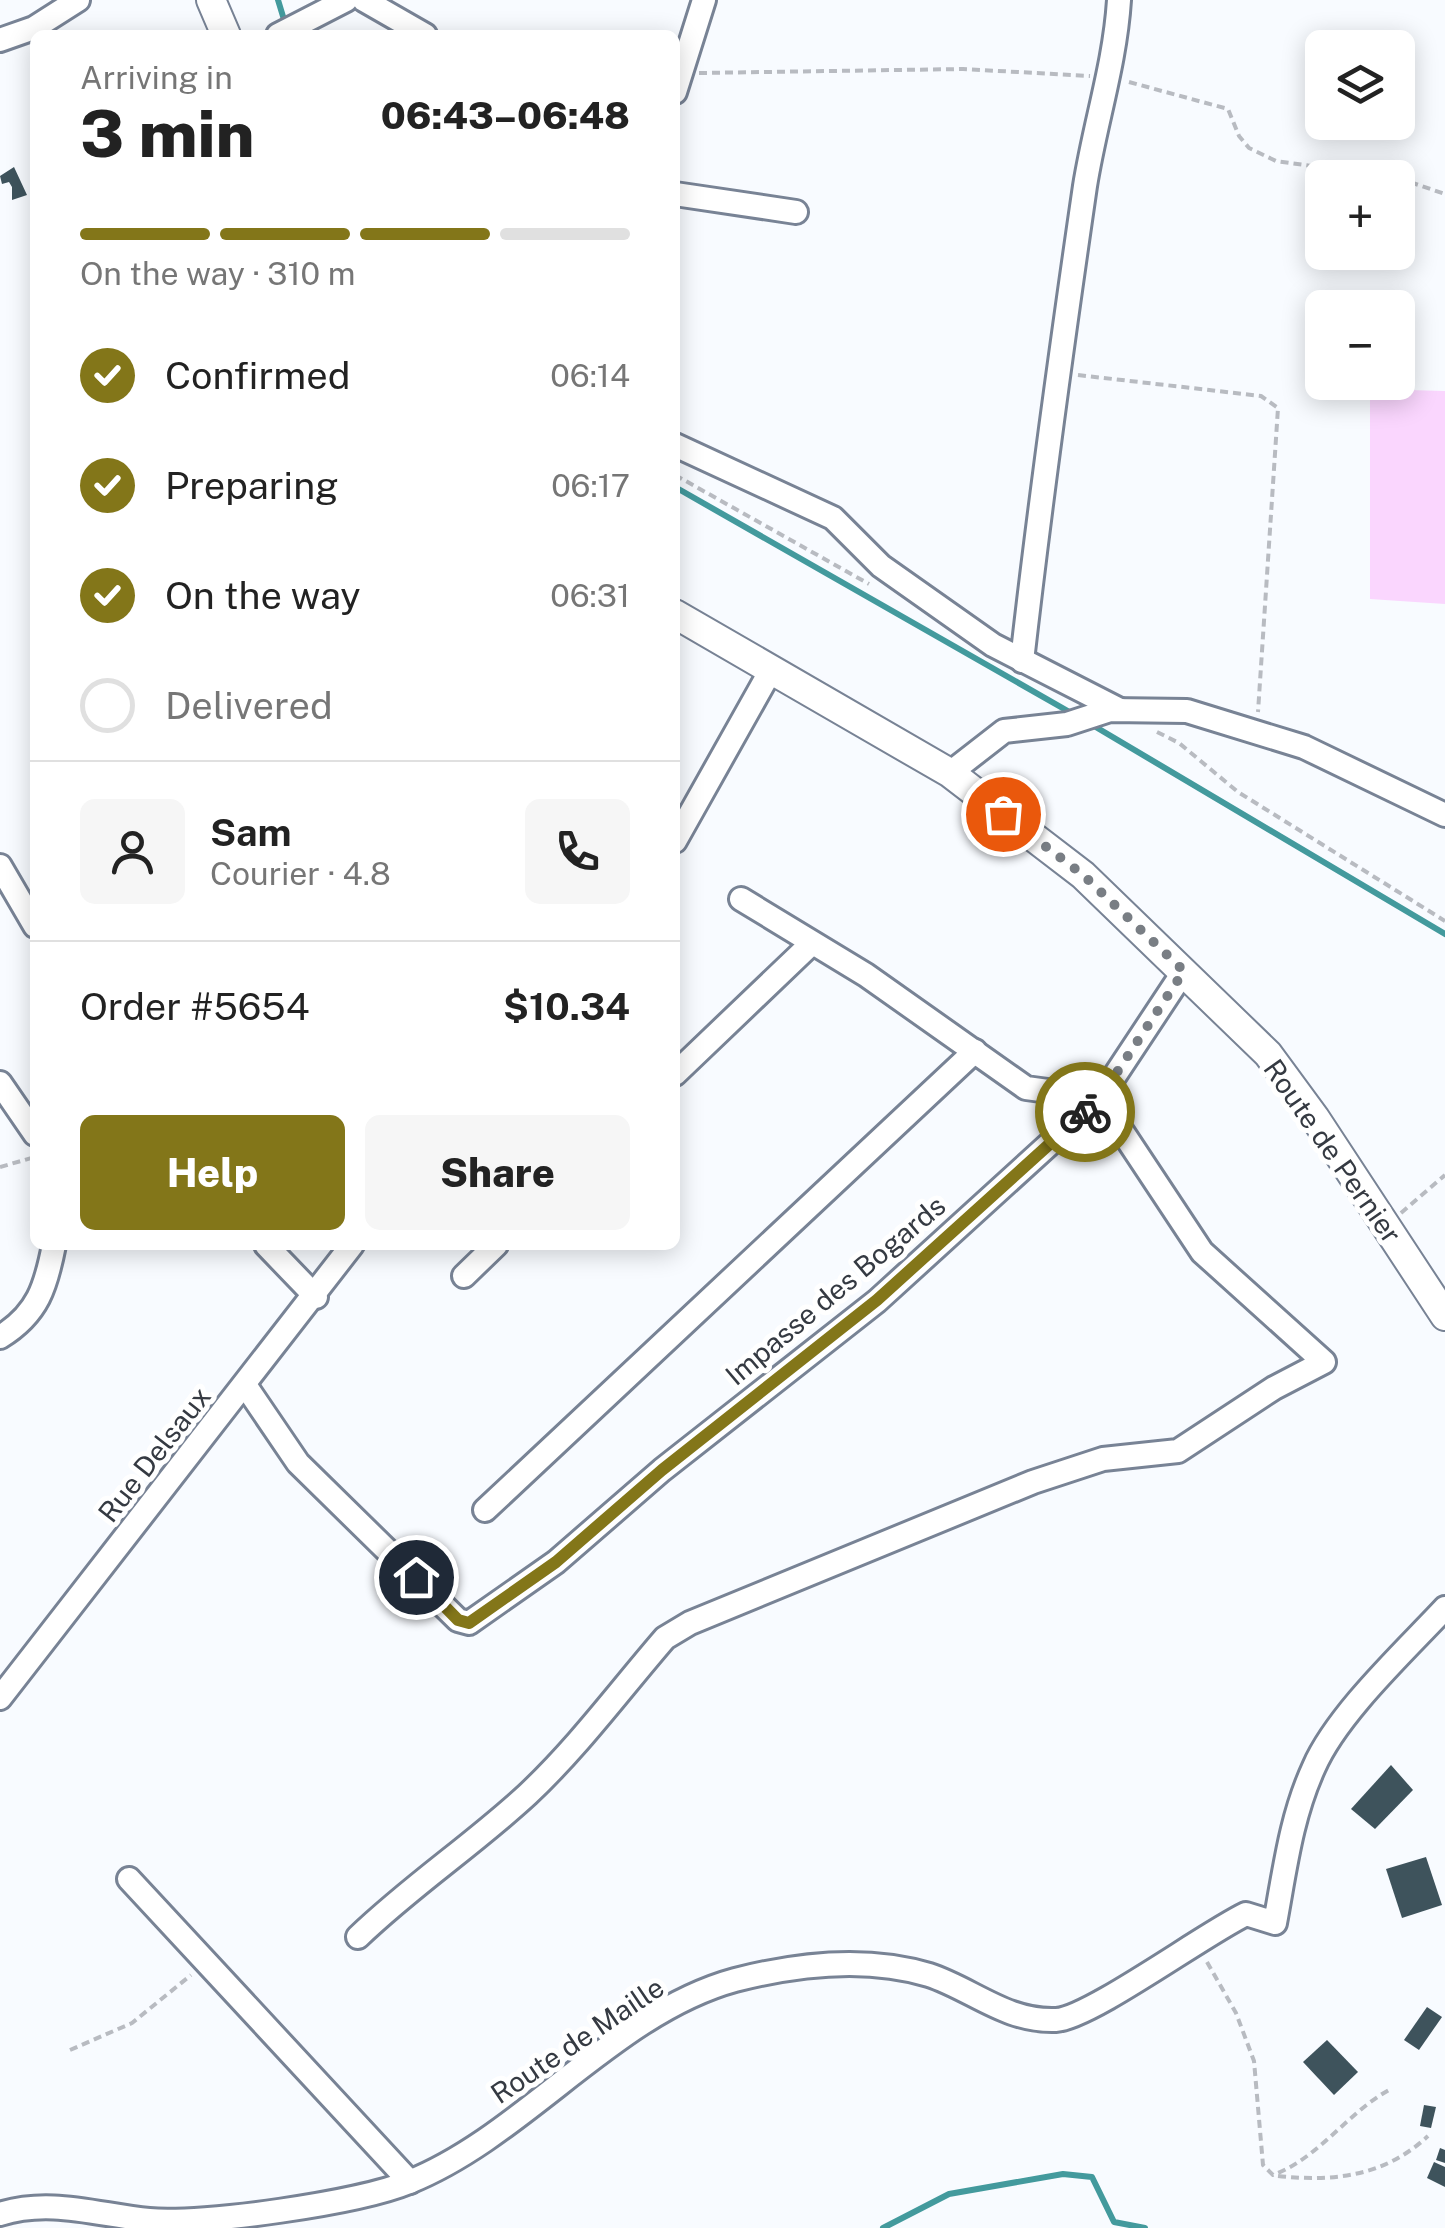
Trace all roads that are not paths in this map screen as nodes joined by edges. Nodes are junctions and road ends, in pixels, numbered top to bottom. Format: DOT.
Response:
graph roads {
  1 [pos="78,0"];
  2 [pos="211,0"];
  3 [pos="346,0"];
  4 [pos="364,0"];
  5 [pos="704,0"];
  6 [pos="1119,0"];
  7 [pos="224,30"];
  8 [pos="288,30"];
  9 [pos="416,30"];
  10 [pos="0,40"];
  11 [pos="680,79"];
  12 [pos="680,195"];
  13 [pos="796,212"];
  14 [pos="680,447"];
  15 [pos="680,617"];
  16 [pos="1022,661"];
  17 [pos="771,670"];
  18 [pos="1115,710"];
  19 [pos="950,773"];
  20 [pos="1445,815"];
  21 [pos="680,832"];
  22 [pos="0,866"];
  23 [pos="741,900"];
  24 [pos="30,917"];
  25 [pos="812,943"];
  26 [pos="1184,971"];
  27 [pos="975,1051"];
  28 [pos="680,1069"];
  29 [pos="0,1083"];
  30 [pos="1100,1098"];
  31 [pos="30,1127"];
  32 [pos="53,1250"];
  33 [pos="271,1250"];
  34 [pos="349,1250"];
  35 [pos="491,1250"];
  36 [pos="464,1276"];
  37 [pos="316,1297"];
  38 [pos="1445,1316"];
  39 [pos="0,1337"];
  40 [pos="246,1386"];
  41 [pos="485,1510"];
  42 [pos="1445,1608"];
  43 [pos="0,1698"];
  44 [pos="129,1879"];
  45 [pos="358,1937"];
  46 [pos="410,2182"];
  47 [pos="0,2214"];
  1 -- 10 [label="street"];
  2 -- 7 [label="street"];
  3 -- 8 [label="street"];
  4 -- 9 [label="street"];
  5 -- 11 [label="street"];
  6 -- 16 [label="street"];
  12 -- 13 [label="street"];
  14 -- 16 [label="street"];
  15 -- 17 [label="street, Route de Pernier"];
  16 -- 18 [label="street"];
  17 -- 19 [label="street, Route de Pernier"];
  17 -- 21 [label="street"];
  18 -- 19 [label="street"];
  18 -- 20 [label="street"];
  19 -- 26 [label="street, Route de Pernier"];
  22 -- 24 [label="street"];
  23 -- 25 [label="street"];
  25 -- 27 [label="street"];
  25 -- 28 [label="street"];
  26 -- 30 [label="street, Impasse des Bogards"];
  26 -- 38 [label="street, Route de Pernier"];
  27 -- 30 [label="street"];
  27 -- 41 [label="street"];
  29 -- 31 [label="street"];
  30 -- 40 [label="street, Impasse des Bogards"];
  30 -- 45 [label="street"];
  32 -- 39 [label="street"];
  33 -- 37 [label="street"];
  34 -- 37 [label="street, Rue Delsaux"];
  35 -- 36 [label="street"];
  37 -- 40 [label="street, Rue Delsaux"];
  40 -- 43 [label="street, Rue Delsaux"];
  42 -- 46 [label="street, Route de Maille"];
  44 -- 46 [label="street"];
  46 -- 47 [label="street, Route de Maille"];
}
